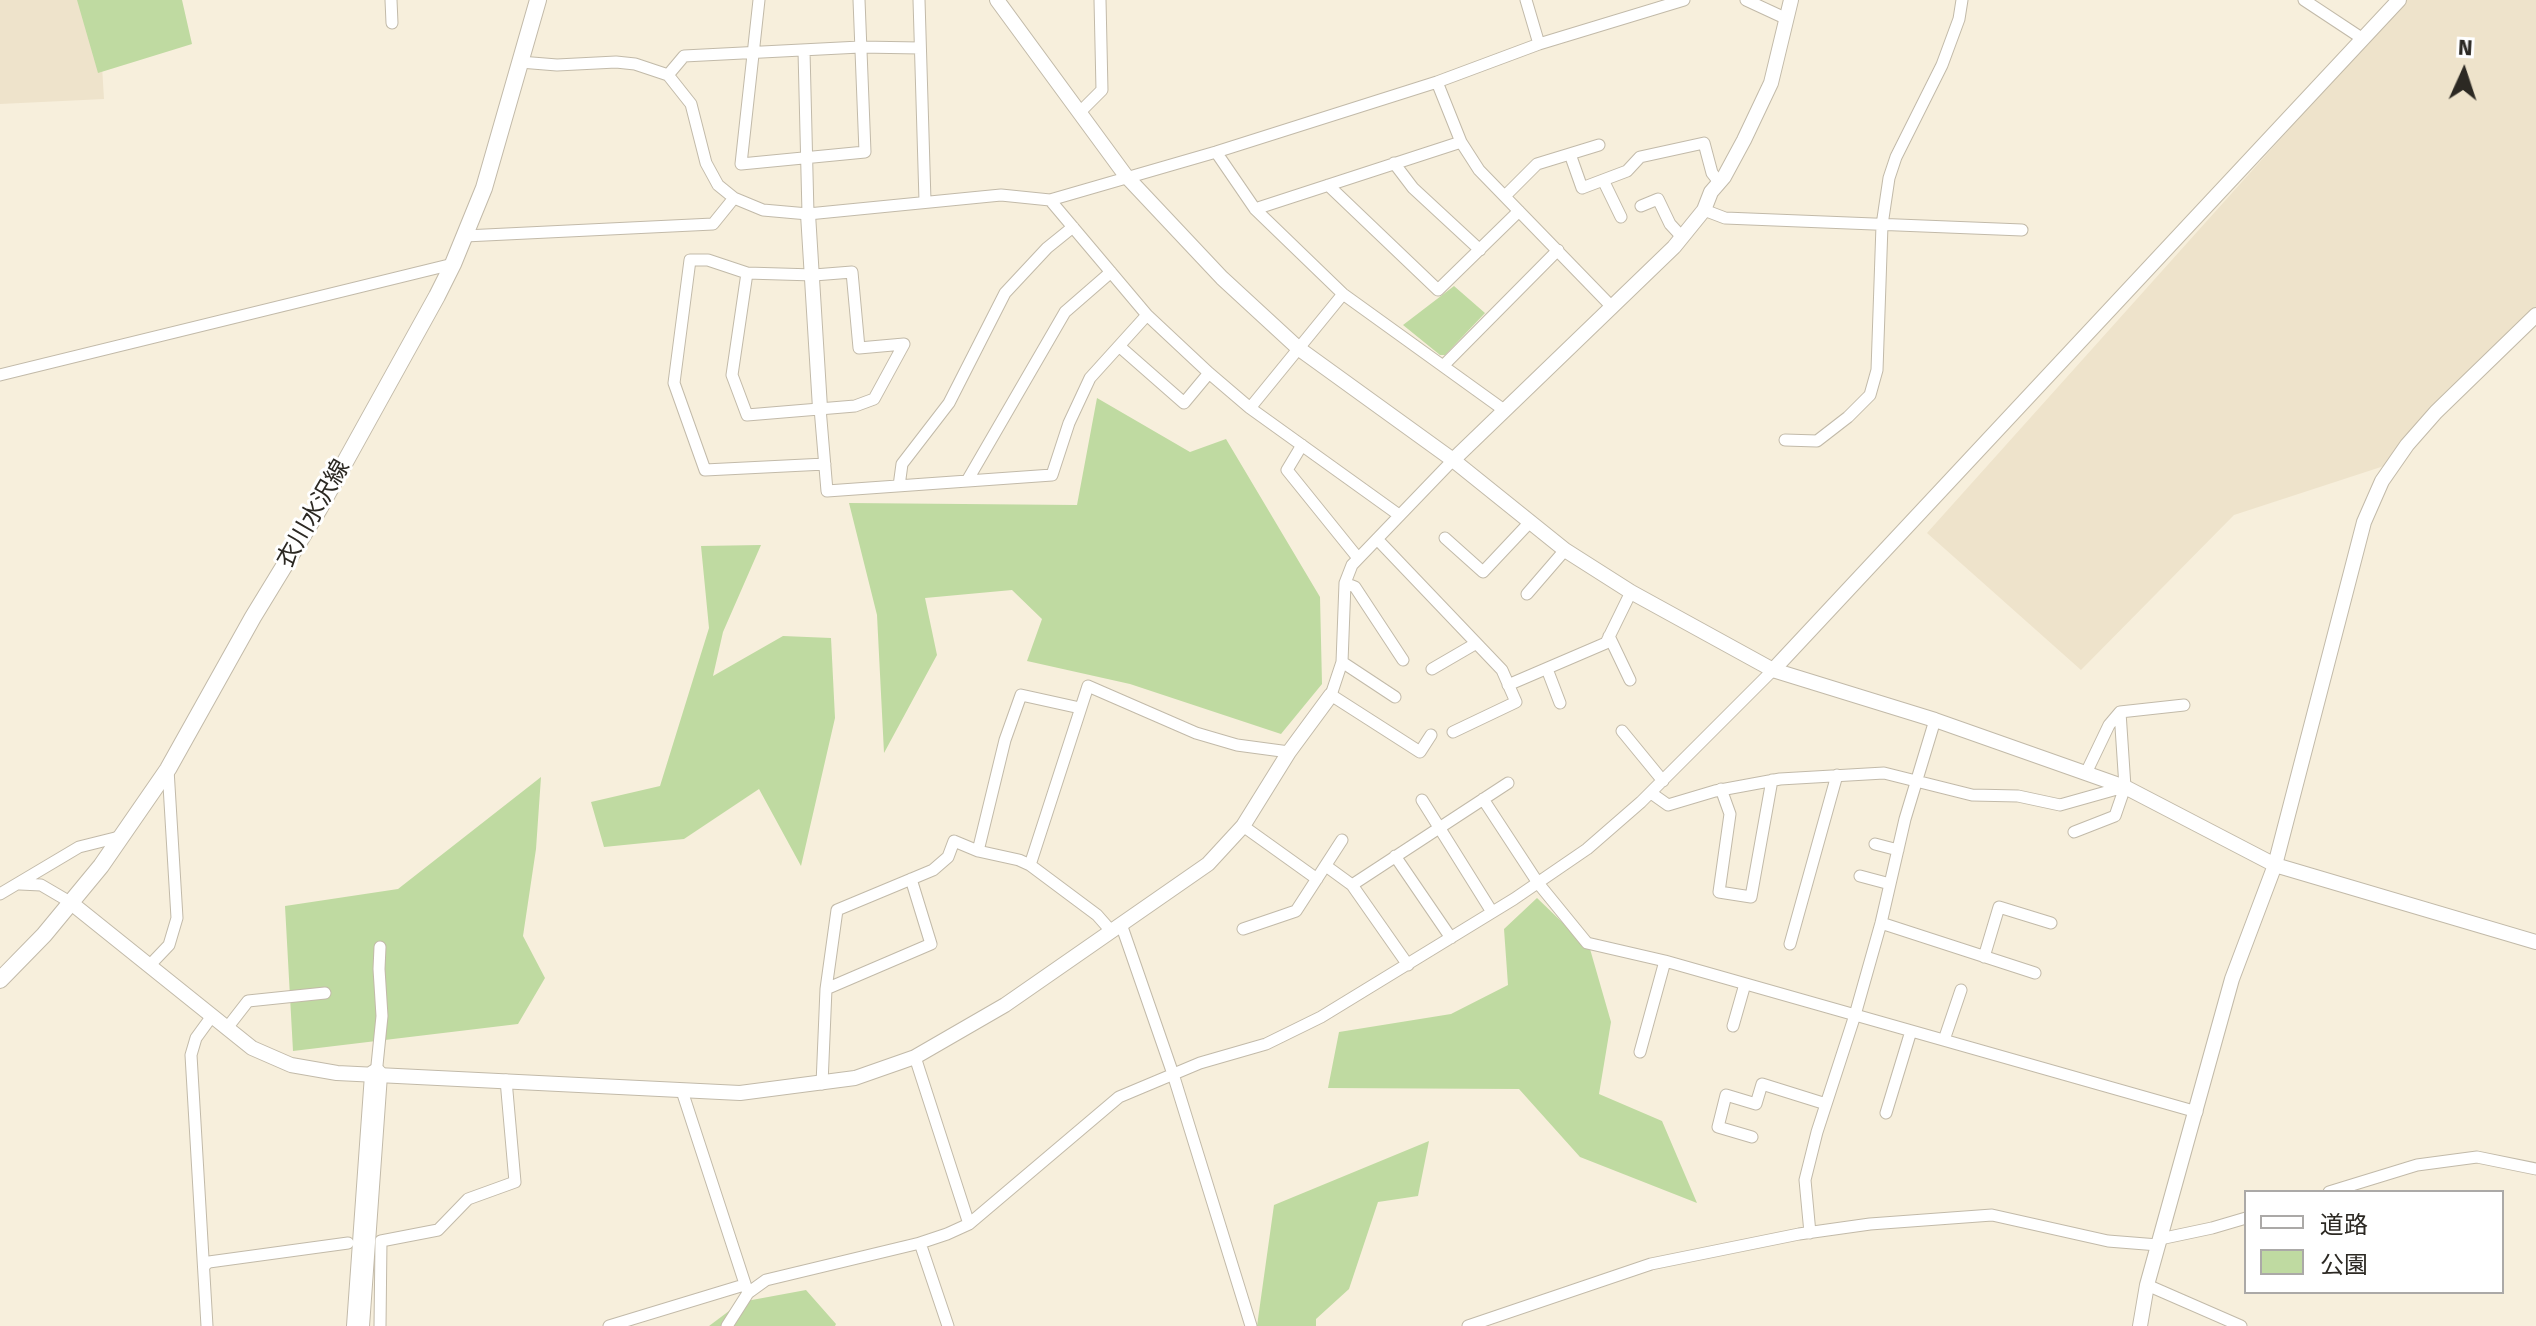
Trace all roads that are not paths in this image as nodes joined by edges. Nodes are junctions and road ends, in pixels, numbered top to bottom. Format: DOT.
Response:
graph roads {
  1 [pos="391,0"];
  2 [pos="538,0"];
  3 [pos="759,0"];
  4 [pos="859,0"];
  5 [pos="919,0"];
  6 [pos="997,0"];
  7 [pos="1100,0"];
  8 [pos="1526,0"];
  9 [pos="1684,0"];
  10 [pos="1746,0"];
  11 [pos="1791,0"];
  12 [pos="1962,0"];
  13 [pos="2399,0"];
  14 [pos="2310,2"];
  15 [pos="1787,19"];
  16 [pos="392,23"];
  17 [pos="2363,39"];
  18 [pos="1539,44"];
  19 [pos="860,47"];
  20 [pos="920,48"];
  21 [pos="804,51"];
  22 [pos="752,53"];
  23 [pos="520,62"];
  24 [pos="668,75"];
  25 [pos="1437,82"];
  26 [pos="1080,112"];
  27 [pos="1461,142"];
  28 [pos="1599,145"];
  29 [pos="1216,152"];
  30 [pos="1570,154"];
  31 [pos="804,158"];
  32 [pos="1394,163"];
  33 [pos="1126,176"];
  34 [pos="1603,180"];
  35 [pos="1719,182"];
  36 [pos="1328,185"];
  37 [pos="1505,196"];
  38 [pos="734,198"];
  39 [pos="1050,200"];
  40 [pos="925,201"];
  41 [pos="1641,206"];
  42 [pos="1255,209"];
  43 [pos="1704,210"];
  44 [pos="1519,211"];
  45 [pos="808,214"];
  46 [pos="1621,217"];
  47 [pos="1882,225"];
  48 [pos="1073,227"];
  49 [pos="2022,230"];
  50 [pos="465,236"];
  51 [pos="1682,237"];
  52 [pos="1480,250"];
  53 [pos="1558,250"];
  54 [pos="453,264"];
  55 [pos="1111,272"];
  56 [pos="747,273"];
  57 [pos="814,275"];
  58 [pos="1343,294"];
  59 [pos="1612,307"];
  60 [pos="1147,315"];
  61 [pos="2536,315"];
  62 [pos="1119,346"];
  63 [pos="1298,348"];
  64 [pos="1443,366"];
  65 [pos="1209,373"];
  66 [pos="0,375"];
  67 [pos="820,408"];
  68 [pos="1250,408"];
  69 [pos="1504,410"];
  70 [pos="1785,440"];
  71 [pos="1302,445"];
  72 [pos="1453,460"];
  73 [pos="825,464"];
  74 [pos="967,481"];
  75 [pos="899,486"];
  76 [pos="1399,515"];
  77 [pos="1530,522"];
  78 [pos="1445,538"];
  79 [pos="1377,539"];
  80 [pos="1565,550"];
  81 [pos="1358,558"];
  82 [pos="1345,583"];
  83 [pos="1631,592"];
  84 [pos="1527,594"];
  85 [pos="1609,636"];
  86 [pos="1475,644"];
  87 [pos="1403,660"];
  88 [pos="1342,662"];
  89 [pos="1432,669"];
  90 [pos="1547,669"];
  91 [pos="1773,670"];
  92 [pos="1630,680"];
  93 [pos="1508,685"];
  94 [pos="1331,695"];
  95 [pos="1395,697"];
  96 [pos="1560,703"];
  97 [pos="2184,705"];
  98 [pos="1080,708"];
  99 [pos="2120,712"];
  100 [pos="1935,720"];
  101 [pos="1622,731"];
  102 [pos="1453,732"];
  103 [pos="1431,735"];
  104 [pos="1289,752"];
  105 [pos="168,769"];
  106 [pos="2086,773"];
  107 [pos="1837,775"];
  108 [pos="1772,780"];
  109 [pos="1663,781"];
  110 [pos="1916,781"];
  111 [pos="1508,783"];
  112 [pos="2125,787"];
  113 [pos="1721,789"];
  114 [pos="1651,793"];
  115 [pos="1483,799"];
  116 [pos="1422,800"];
  117 [pos="1243,826"];
  118 [pos="1440,826"];
  119 [pos="2074,832"];
  120 [pos="124,836"];
  121 [pos="1342,840"];
  122 [pos="1875,844"];
  123 [pos="1898,850"];
  124 [pos="978,851"];
  125 [pos="1395,856"];
  126 [pos="1030,865"];
  127 [pos="2275,865"];
  128 [pos="1326,866"];
  129 [pos="1860,876"];
  130 [pos="911,879"];
  131 [pos="1317,879"];
  132 [pos="1538,883"];
  133 [pos="1890,884"];
  134 [pos="18,885"];
  135 [pos="1352,885"];
  136 [pos="0,894"];
  137 [pos="70,902"];
  138 [pos="1492,912"];
  139 [pos="1881,923"];
  140 [pos="2051,923"];
  141 [pos="1117,928"];
  142 [pos="1243,929"];
  143 [pos="1451,938"];
  144 [pos="2536,942"];
  145 [pos="1790,944"];
  146 [pos="380,947"];
  147 [pos="1984,957"];
  148 [pos="1665,961"];
  149 [pos="1408,965"];
  150 [pos="149,966"];
  151 [pos="2035,973"];
  152 [pos="0,980"];
  153 [pos="1745,984"];
  154 [pos="826,989"];
  155 [pos="1961,990"];
  156 [pos="325,993"];
  157 [pos="1855,1015"];
  158 [pos="212,1016"];
  159 [pos="1733,1026"];
  160 [pos="227,1028"];
  161 [pos="1911,1031"];
  162 [pos="1944,1040"];
  163 [pos="1640,1052"];
  164 [pos="915,1057"];
  165 [pos="1173,1074"];
  166 [pos="376,1075"];
  167 [pos="506,1080"];
  168 [pos="822,1084"];
  169 [pos="682,1091"];
  170 [pos="1826,1104"];
  171 [pos="2197,1112"];
  172 [pos="1886,1113"];
  173 [pos="1752,1137"];
  174 [pos="2536,1169"];
  175 [pos="2336,1190"];
  176 [pos="2244,1219"];
  177 [pos="969,1224"];
  178 [pos="1810,1233"];
  179 [pos="2159,1242"];
  180 [pos="348,1243"];
  181 [pos="920,1243"];
  182 [pos="204,1266"];
  183 [pos="2147,1285"];
  184 [pos="746,1289"];
  185 [pos="207,1326"];
  186 [pos="358,1326"];
  187 [pos="380,1326"];
  188 [pos="609,1326"];
  189 [pos="727,1326"];
  190 [pos="948,1326"];
  191 [pos="1251,1326"];
  192 [pos="1468,1326"];
  193 [pos="2140,1326"];
  194 [pos="2241,1326"];
  1 -- 16 [label="street"];
  2 -- 23 [label="main road, 衣川水沢線"];
  3 -- 22 [label="street"];
  4 -- 19 [label="street"];
  5 -- 20 [label="street"];
  6 -- 26 [label="street"];
  7 -- 26 [label="street"];
  8 -- 18 [label="street"];
  9 -- 18 [label="street"];
  10 -- 15 [label="street"];
  11 -- 15 [label="street"];
  12 -- 47 [label="street"];
  13 -- 17 [label="street"];
  14 -- 17 [label="street"];
  15 -- 35 [label="street"];
  17 -- 91 [label="street"];
  18 -- 25 [label="street"];
  19 -- 20 [label="street"];
  19 -- 21 [label="street"];
  19 -- 31 [label="street"];
  20 -- 40 [label="street"];
  21 -- 22 [label="street"];
  21 -- 31 [label="street"];
  22 -- 24 [label="street"];
  22 -- 31 [label="street"];
  23 -- 24 [label="street"];
  23 -- 50 [label="main road, 衣川水沢線"];
  24 -- 38 [label="street"];
  25 -- 27 [label="street"];
  25 -- 29 [label="street"];
  26 -- 33 [label="street"];
  27 -- 32 [label="street"];
  27 -- 37 [label="street"];
  28 -- 30 [label="street"];
  29 -- 33 [label="street"];
  29 -- 42 [label="street"];
  30 -- 34 [label="street"];
  30 -- 37 [label="street"];
  31 -- 45 [label="street"];
  32 -- 36 [label="street"];
  32 -- 52 [label="street"];
  33 -- 39 [label="street"];
  33 -- 63 [label="street"];
  34 -- 35 [label="street"];
  34 -- 46 [label="street"];
  35 -- 43 [label="street"];
  36 -- 42 [label="street"];
  36 -- 52 [label="street"];
  37 -- 44 [label="street"];
  38 -- 45 [label="street"];
  38 -- 50 [label="street"];
  39 -- 40 [label="street"];
  39 -- 48 [label="street"];
  40 -- 45 [label="street"];
  41 -- 51 [label="street"];
  42 -- 58 [label="street"];
  43 -- 47 [label="street"];
  43 -- 51 [label="street"];
  44 -- 52 [label="street"];
  44 -- 53 [label="street"];
  45 -- 57 [label="street"];
  47 -- 49 [label="street"];
  47 -- 70 [label="street"];
  48 -- 55 [label="street"];
  48 -- 75 [label="street"];
  50 -- 54 [label="main road, 衣川水沢線"];
  51 -- 59 [label="street"];
  53 -- 59 [label="street"];
  53 -- 64 [label="street"];
  54 -- 66 [label="street"];
  54 -- 105 [label="main road, 衣川水沢線"];
  55 -- 60 [label="street"];
  55 -- 74 [label="street"];
  56 -- 57 [label="street"];
  56 -- 67 [label="street"];
  56 -- 73 [label="street"];
  57 -- 67 [label="street"];
  57 -- 67 [label="street"];
  58 -- 63 [label="street"];
  58 -- 64 [label="street"];
  59 -- 69 [label="street"];
  60 -- 62 [label="street"];
  60 -- 65 [label="street"];
  61 -- 127 [label="street"];
  62 -- 65 [label="street"];
  62 -- 74 [label="street"];
  63 -- 68 [label="street"];
  63 -- 72 [label="street"];
  64 -- 69 [label="street"];
  65 -- 68 [label="street"];
  67 -- 73 [label="street"];
  68 -- 71 [label="street"];
  69 -- 72 [label="street"];
  71 -- 76 [label="street"];
  71 -- 81 [label="street"];
  72 -- 76 [label="street"];
  72 -- 77 [label="street"];
  73 -- 75 [label="street"];
  74 -- 75 [label="street"];
  76 -- 79 [label="street"];
  77 -- 78 [label="street"];
  77 -- 80 [label="street"];
  79 -- 81 [label="street"];
  79 -- 86 [label="street"];
  80 -- 83 [label="street"];
  80 -- 84 [label="street"];
  81 -- 82 [label="street"];
  82 -- 87 [label="street"];
  82 -- 88 [label="street"];
  83 -- 85 [label="street"];
  83 -- 91 [label="street"];
  85 -- 90 [label="street"];
  85 -- 92 [label="street"];
  86 -- 89 [label="street"];
  86 -- 93 [label="street"];
  88 -- 94 [label="street"];
  88 -- 95 [label="street"];
  90 -- 93 [label="street"];
  90 -- 96 [label="street"];
  91 -- 100 [label="street"];
  91 -- 109 [label="street"];
  93 -- 102 [label="street"];
  94 -- 103 [label="street"];
  94 -- 104 [label="street"];
  97 -- 99 [label="street"];
  98 -- 104 [label="street"];
  98 -- 124 [label="street"];
  98 -- 126 [label="street"];
  99 -- 106 [label="street"];
  99 -- 112 [label="street"];
  100 -- 106 [label="street"];
  100 -- 110 [label="street"];
  101 -- 109 [label="street"];
  104 -- 117 [label="street"];
  105 -- 120 [label="main road, 衣川水沢線"];
  105 -- 150 [label="street"];
  106 -- 112 [label="street"];
  107 -- 108 [label="street"];
  107 -- 110 [label="street"];
  107 -- 145 [label="street"];
  108 -- 113 [label="street"];
  108 -- 113 [label="street"];
  109 -- 114 [label="street"];
  110 -- 112 [label="street"];
  110 -- 123 [label="street"];
  111 -- 115 [label="street"];
  112 -- 119 [label="street"];
  112 -- 127 [label="street"];
  113 -- 114 [label="street"];
  114 -- 132 [label="street"];
  115 -- 118 [label="street"];
  115 -- 132 [label="street"];
  116 -- 118 [label="street"];
  117 -- 131 [label="street"];
  117 -- 141 [label="street"];
  118 -- 125 [label="street"];
  118 -- 138 [label="street"];
  120 -- 134 [label="street"];
  120 -- 137 [label="main road, 衣川水沢線"];
  121 -- 128 [label="street"];
  122 -- 123 [label="street"];
  123 -- 133 [label="street"];
  124 -- 126 [label="street"];
  124 -- 130 [label="street"];
  125 -- 135 [label="street"];
  125 -- 143 [label="street"];
  126 -- 141 [label="street"];
  127 -- 144 [label="street"];
  127 -- 171 [label="street"];
  128 -- 131 [label="street"];
  128 -- 135 [label="street"];
  129 -- 133 [label="street"];
  130 -- 154 [label="street"];
  130 -- 154 [label="street"];
  131 -- 142 [label="street"];
  132 -- 138 [label="street"];
  132 -- 148 [label="street"];
  133 -- 139 [label="street"];
  134 -- 136 [label="street"];
  134 -- 137 [label="street"];
  135 -- 149 [label="street"];
  137 -- 150 [label="street"];
  137 -- 152 [label="main road, 衣川水沢線"];
  138 -- 143 [label="street"];
  139 -- 147 [label="street"];
  139 -- 157 [label="street"];
  140 -- 147 [label="street"];
  141 -- 164 [label="street"];
  141 -- 165 [label="street"];
  143 -- 149 [label="street"];
  146 -- 166 [label="street"];
  147 -- 151 [label="street"];
  148 -- 153 [label="street"];
  148 -- 163 [label="street"];
  149 -- 165 [label="street"];
  150 -- 158 [label="street"];
  153 -- 157 [label="street"];
  153 -- 159 [label="street"];
  154 -- 168 [label="street"];
  155 -- 162 [label="street"];
  156 -- 160 [label="street"];
  157 -- 161 [label="street"];
  157 -- 170 [label="street"];
  158 -- 160 [label="street"];
  158 -- 182 [label="street"];
  160 -- 166 [label="street"];
  161 -- 162 [label="street"];
  161 -- 172 [label="street"];
  162 -- 171 [label="street"];
  164 -- 168 [label="street"];
  164 -- 177 [label="street"];
  165 -- 177 [label="street"];
  165 -- 191 [label="street"];
  166 -- 167 [label="street"];
  166 -- 186 [label="highway"];
  167 -- 169 [label="street"];
  167 -- 187 [label="street"];
  168 -- 169 [label="street"];
  169 -- 184 [label="street"];
  170 -- 173 [label="street"];
  170 -- 178 [label="street"];
  171 -- 179 [label="street"];
  174 -- 175 [label="street"];
  176 -- 179 [label="street"];
  177 -- 181 [label="street"];
  178 -- 179 [label="street"];
  178 -- 192 [label="street"];
  179 -- 183 [label="street"];
  180 -- 182 [label="street"];
  181 -- 184 [label="street"];
  181 -- 190 [label="street"];
  182 -- 185 [label="street"];
  183 -- 193 [label="street"];
  183 -- 194 [label="street"];
  184 -- 188 [label="street"];
  184 -- 189 [label="street"];
}
